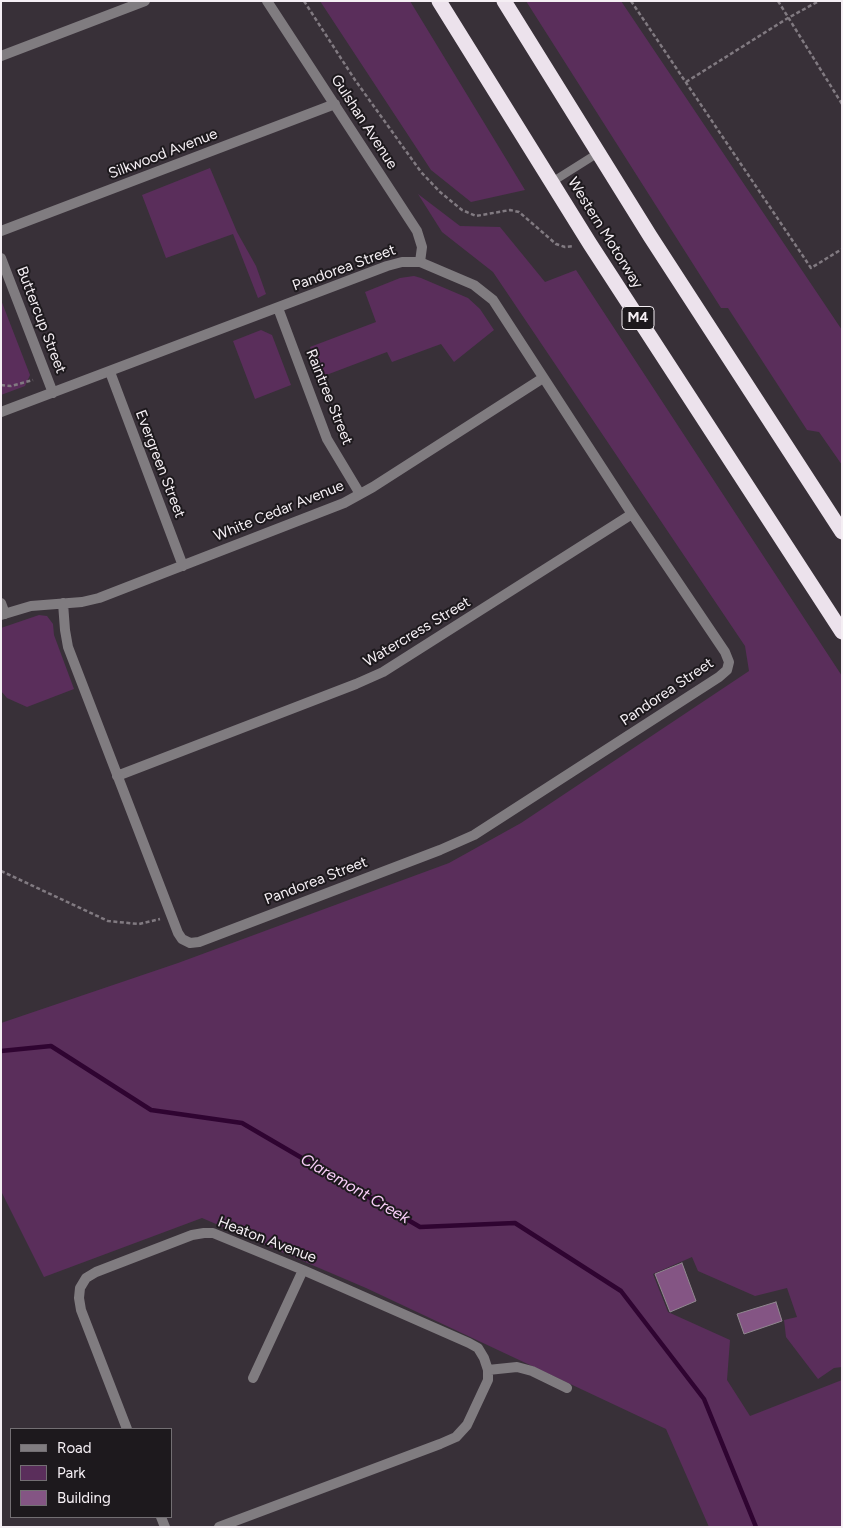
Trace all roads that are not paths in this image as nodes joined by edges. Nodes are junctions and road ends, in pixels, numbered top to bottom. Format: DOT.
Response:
graph roads {
  1 [pos="145,1"];
  2 [pos="267,1"];
  3 [pos="439,1"];
  4 [pos="504,1"];
  5 [pos="1,56"];
  6 [pos="335,104"];
  7 [pos="598,153"];
  8 [pos="552,182"];
  9 [pos="1,231"];
  10 [pos="1,258"];
  11 [pos="420,262"];
  12 [pos="278,308"];
  13 [pos="110,372"];
  14 [pos="543,378"];
  15 [pos="53,393"];
  16 [pos="1,412"];
  17 [pos="360,494"];
  18 [pos="632,514"];
  19 [pos="842,532"];
  20 [pos="183,566"];
  21 [pos="1,603"];
  22 [pos="64,603"];
  23 [pos="3,614"];
  24 [pos="842,632"];
  25 [pos="118,776"];
  26 [pos="303,1270"];
  27 [pos="488,1370"];
  28 [pos="253,1378"];
  29 [pos="567,1388"];
  30 [pos="127,1428"];
  31 [pos="219,1527"];
  1 -- 5 [label="street"];
  2 -- 6 [label="street, Gulshan Avenue"];
  3 -- 8 [label="highway, Western Motorway / M4"];
  4 -- 7 [label="highway"];
  6 -- 9 [label="street, Silkwood Avenue"];
  6 -- 11 [label="street, Gulshan Avenue"];
  7 -- 8 [label="lane"];
  7 -- 19 [label="highway"];
  8 -- 24 [label="highway, Western Motorway / M4"];
  10 -- 15 [label="street, Buttercup Street"];
  11 -- 12 [label="street, Pandorea Street"];
  11 -- 14 [label="street, Pandorea Street"];
  12 -- 13 [label="street, Pandorea Street"];
  12 -- 17 [label="street, Raintree Street"];
  13 -- 15 [label="street, Pandorea Street"];
  13 -- 20 [label="street, Evergreen Street"];
  14 -- 17 [label="street, White Cedar Avenue"];
  14 -- 18 [label="street, Pandorea Street"];
  15 -- 16 [label="street, Pandorea Street"];
  17 -- 20 [label="street, White Cedar Avenue"];
  18 -- 25 [label="street, Watercress Street"];
  18 -- 25 [label="street, Pandorea Street"];
  20 -- 22 [label="street, White Cedar Avenue"];
  21 -- 23 [label="street"];
  22 -- 23 [label="street, White Cedar Avenue"];
  22 -- 25 [label="street, Pandorea Street"];
  26 -- 27 [label="street, Heaton Avenue"];
  26 -- 28 [label="street"];
  26 -- 30 [label="street, Heaton Avenue"];
  27 -- 29 [label="street"];
  27 -- 31 [label="street"];
}
